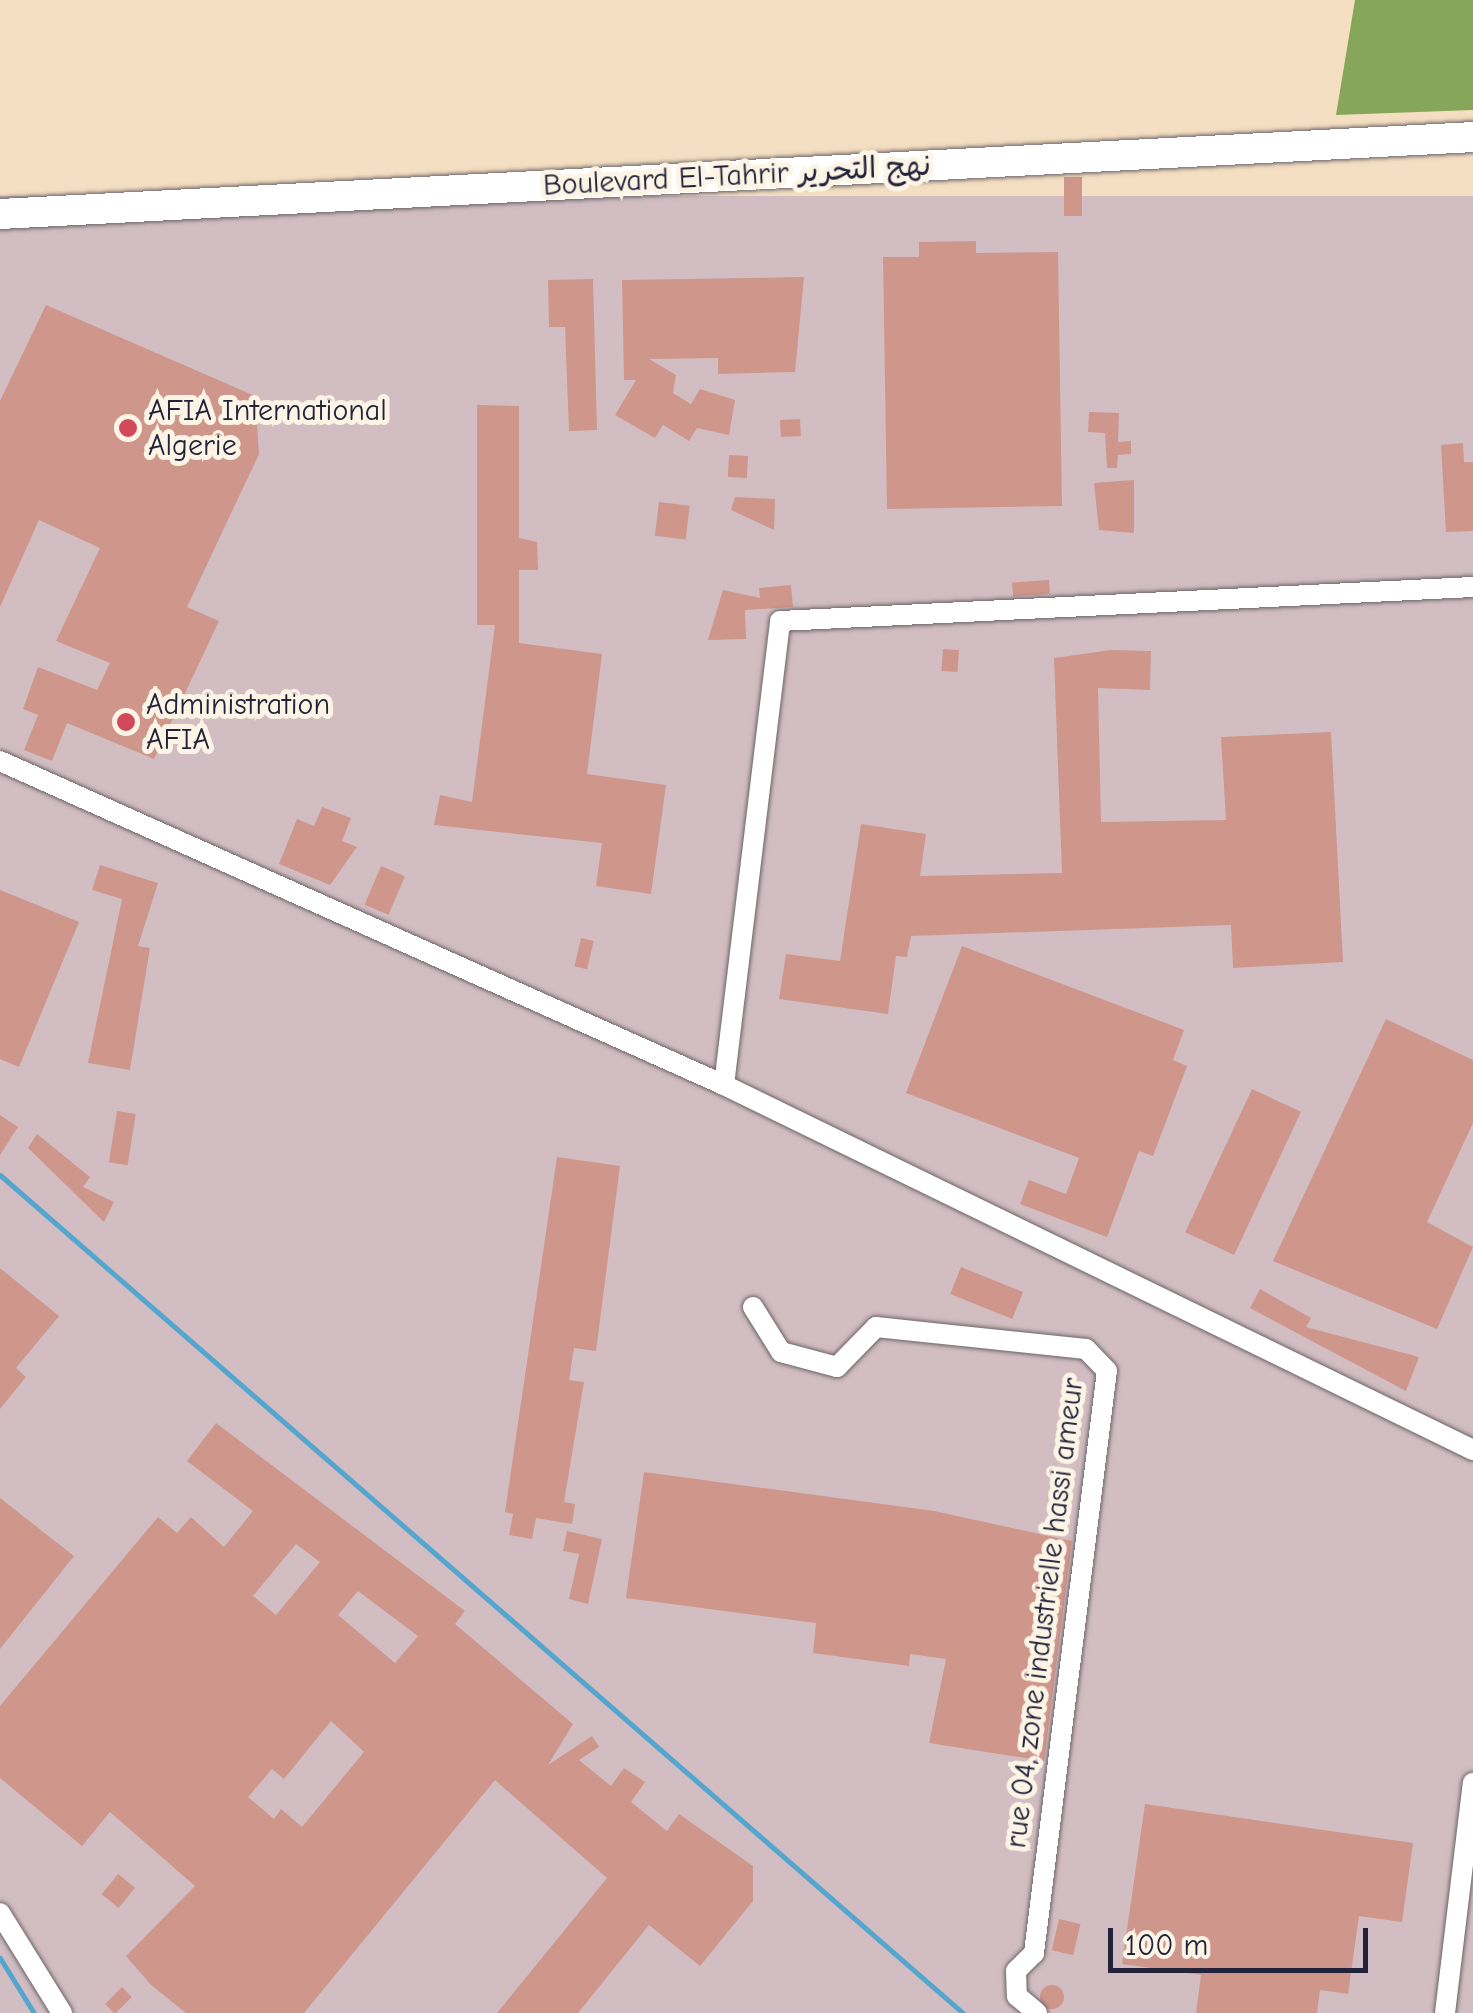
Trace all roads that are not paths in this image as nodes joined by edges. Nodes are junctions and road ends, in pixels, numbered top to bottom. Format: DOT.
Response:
graph roads {
  1 [pos="1473,138"];
  2 [pos="0,214"];
  3 [pos="1473,587"];
  4 [pos="0,761"];
  5 [pos="724,1084"];
  6 [pos="753,1308"];
  7 [pos="1473,1450"];
  8 [pos="1473,1782"];
  9 [pos="0,1913"];
  10 [pos="62,2013"];
  11 [pos="1037,2013"];
  12 [pos="1444,2013"];
  1 -- 2 [label="main road, Boulevard El-Tahrir نهج التحرير"];
  3 -- 5 [label="street"];
  4 -- 5 [label="street"];
  5 -- 7 [label="street"];
  6 -- 11 [label="street, rue 04, zone industrielle hassi ameur"];
  8 -- 12 [label="street"];
  9 -- 10 [label="street"];
}
